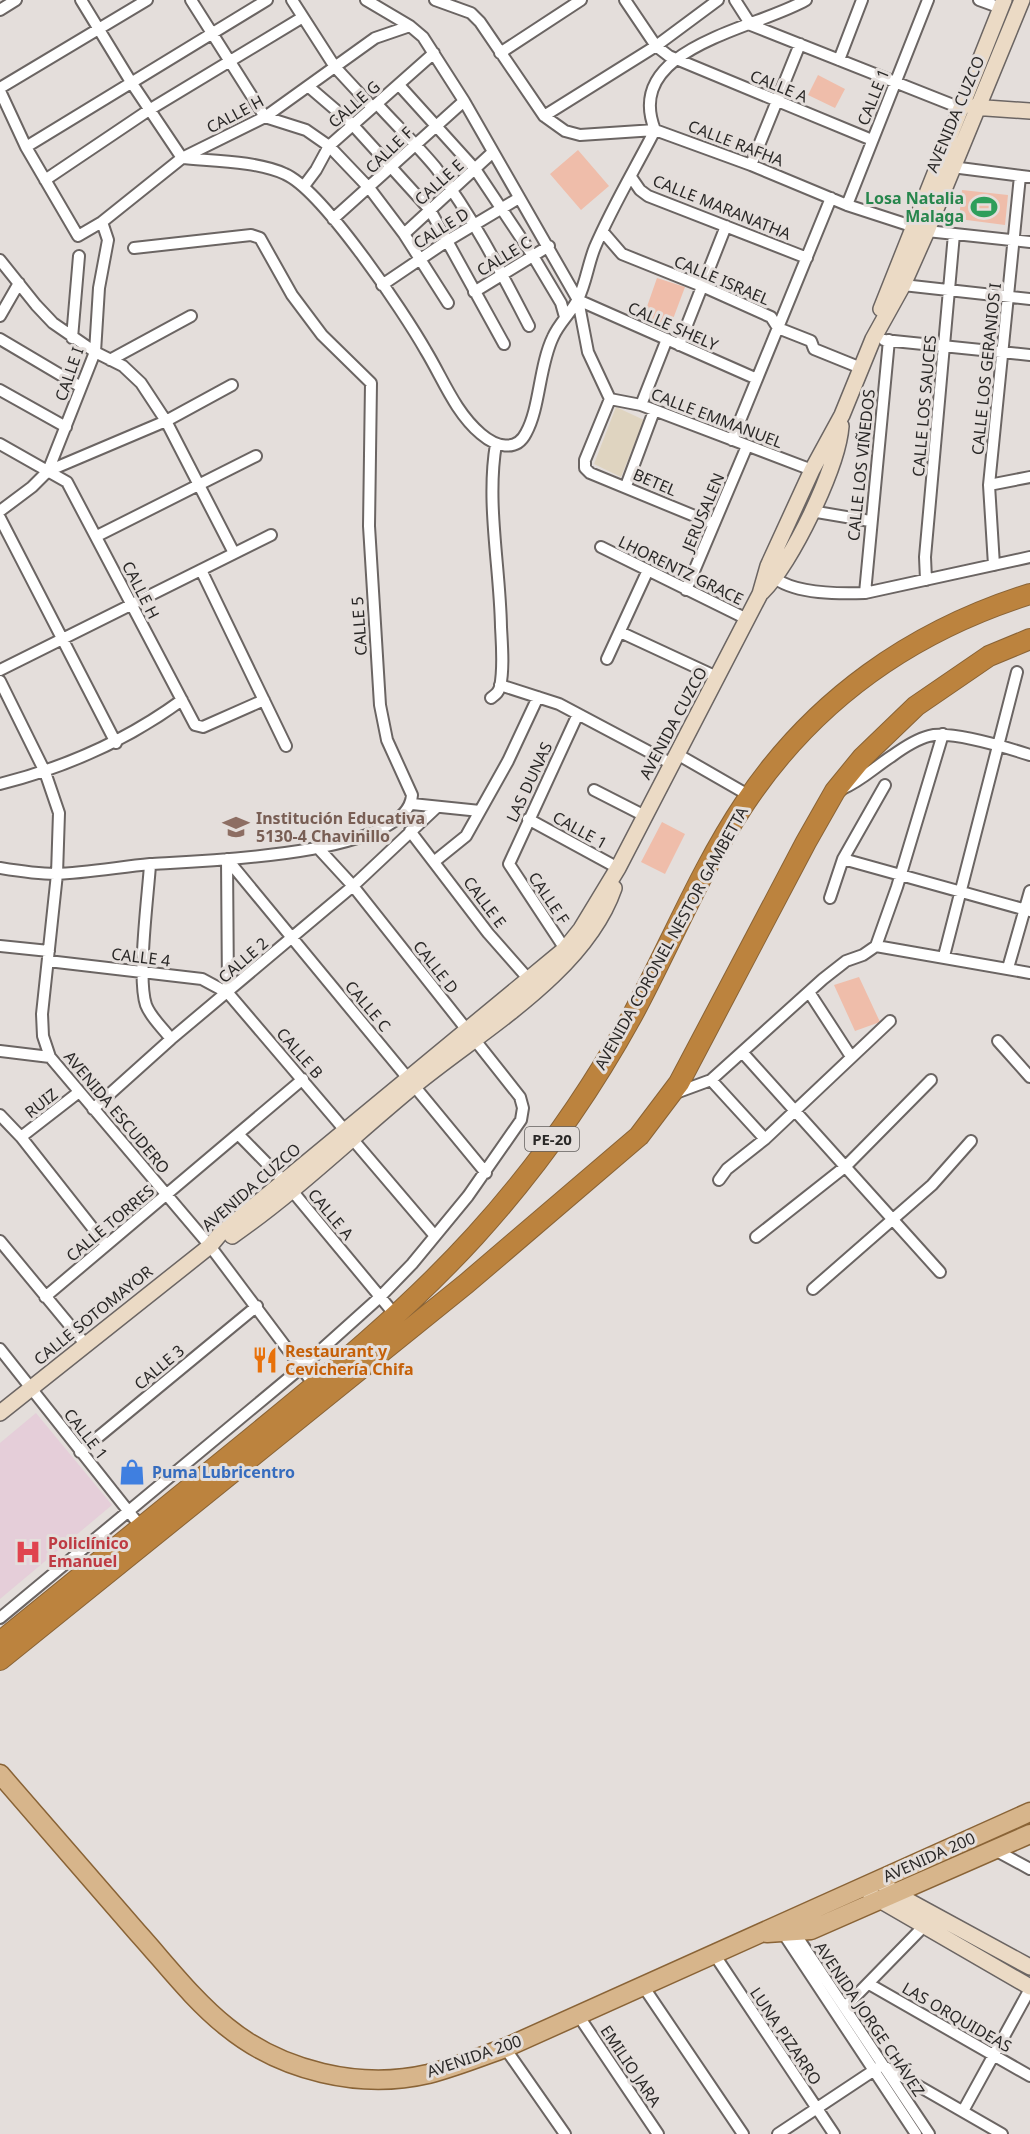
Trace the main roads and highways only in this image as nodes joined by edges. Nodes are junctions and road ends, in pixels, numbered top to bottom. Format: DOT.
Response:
graph roads {
  1 [pos="1030,594"];
  2 [pos="1030,639"];
  3 [pos="0,1642"];
  4 [pos="0,1659"];
  5 [pos="0,1774"];
  6 [pos="1030,1812"];
  7 [pos="1030,1834"];
  8 [pos="781,1929"];
  1 -- 3 [label="highway, AVENIDA CORONEL NESTOR GAMBETTA / PE-20"];
  2 -- 4 [label="highway"];
  5 -- 8 [label="main road, AVENIDA 200"];
  6 -- 8 [label="main road, AVENIDA 200"];
  7 -- 8 [label="main road, AVENIDA 200"];
}
